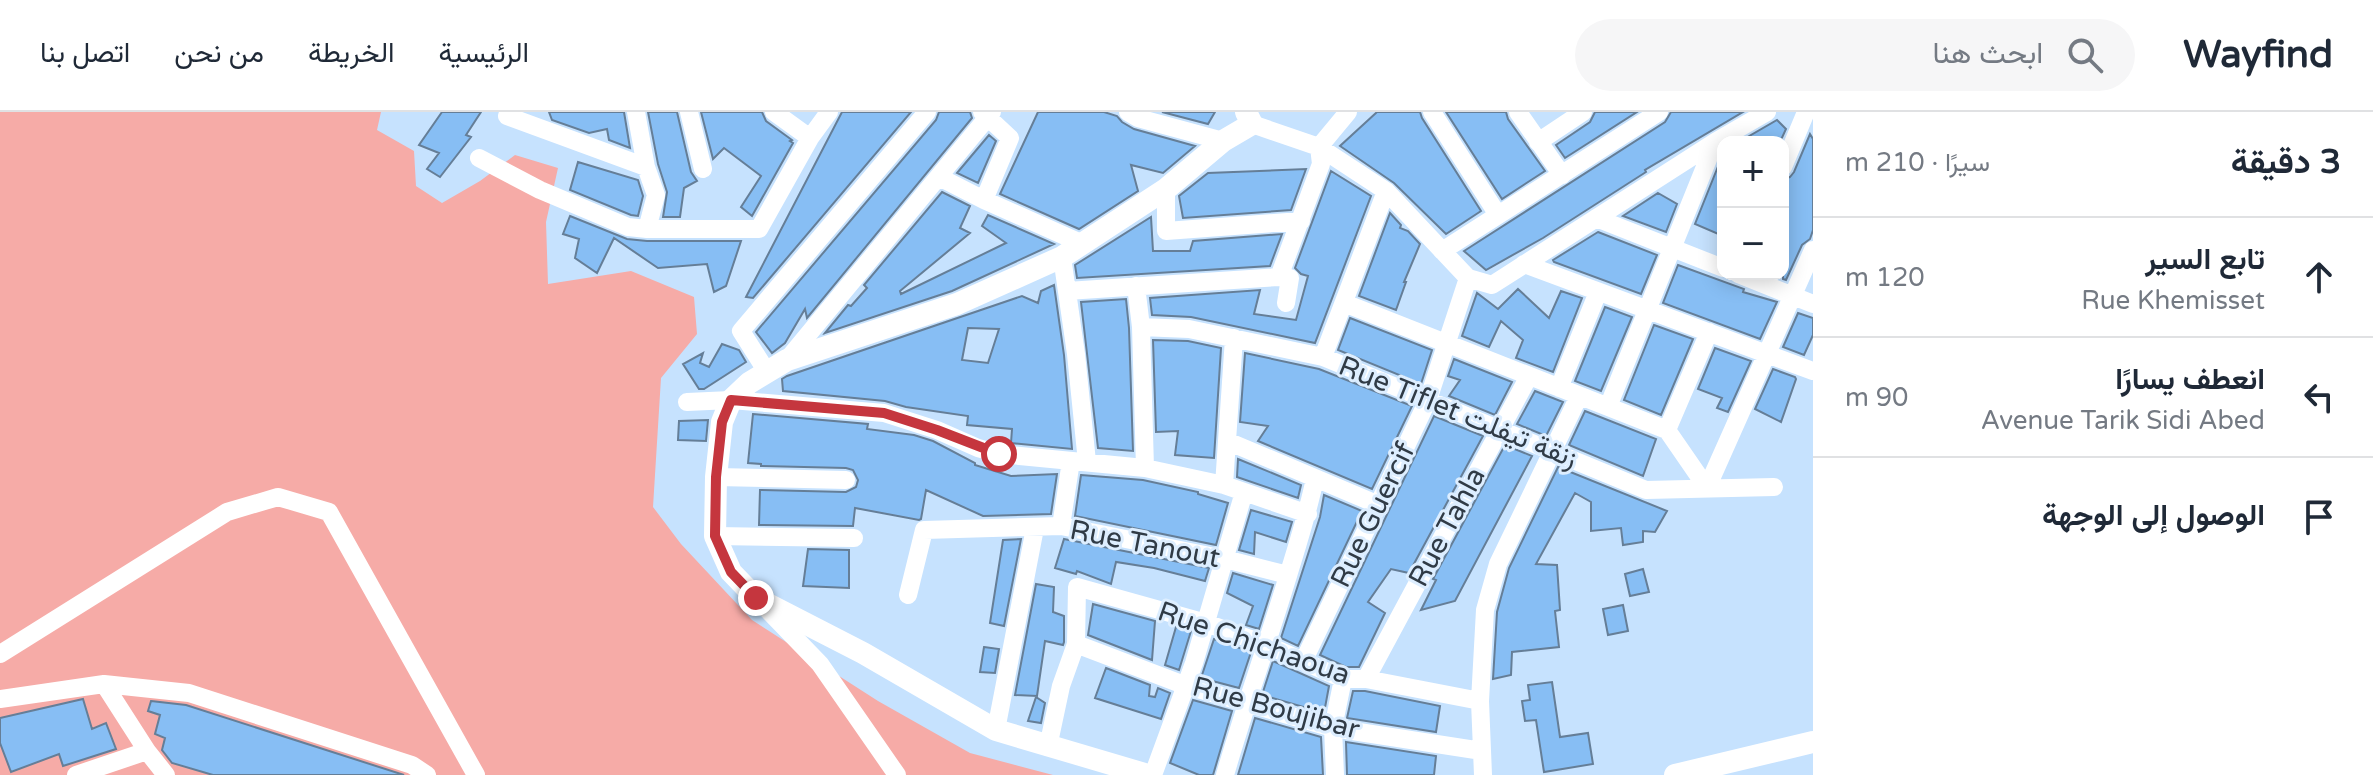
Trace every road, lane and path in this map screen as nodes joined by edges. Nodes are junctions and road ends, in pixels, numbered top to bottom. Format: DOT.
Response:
graph roads {
  1 [pos="542,112"];
  2 [pos="636,112"];
  3 [pos="689,112"];
  4 [pos="774,112"];
  5 [pos="829,112"];
  6 [pos="927,112"];
  7 [pos="1128,112"];
  8 [pos="1348,112"];
  9 [pos="1432,112"];
  10 [pos="1518,112"];
  11 [pos="1583,112"];
  12 [pos="1659,112"];
  13 [pos="1767,112"];
  14 [pos="1806,112"];
  15 [pos="987,114"];
  16 [pos="507,116"];
  17 [pos="1249,118"];
  18 [pos="549,131"];
  19 [pos="810,138"];
  20 [pos="1223,141"];
  21 [pos="1538,142"];
  22 [pos="1715,142"];
  23 [pos="1319,147"];
  24 [pos="1789,153"];
  25 [pos="479,158"];
  26 [pos="646,167"];
  27 [pos="703,169"];
  28 [pos="1562,175"];
  29 [pos="939,177"];
  30 [pos="1166,189"];
  31 [pos="1386,191"];
  32 [pos="984,200"];
  33 [pos="1498,215"];
  34 [pos="1596,218"];
  35 [pos="1301,221"];
  36 [pos="647,229"];
  37 [pos="1083,244"];
  38 [pos="1672,248"];
  39 [pos="1813,250"];
  40 [pos="1442,251"];
  41 [pos="1062,257"];
  42 [pos="1524,264"];
  43 [pos="1717,266"];
  44 [pos="1279,277"];
  45 [pos="1468,278"];
  46 [pos="1753,280"];
  47 [pos="1136,286"];
  48 [pos="1067,291"];
  49 [pos="1598,292"];
  50 [pos="1793,296"];
  51 [pos="1286,303"];
  52 [pos="1344,303"];
  53 [pos="1813,304"];
  54 [pos="1647,310"];
  55 [pos="1141,327"];
  56 [pos="1709,332"];
  57 [pos="1234,338"];
  58 [pos="1446,343"];
  59 [pos="1767,354"];
  60 [pos="1323,357"];
  61 [pos="787,360"];
  62 [pos="1813,371"];
  63 [pos="767,372"];
  64 [pos="1529,376"];
  65 [pos="1559,388"];
  66 [pos="1579,396"];
  67 [pos="731,400"];
  68 [pos="1428,400"];
  69 [pos="687,402"];
  70 [pos="1608,407"];
  71 [pos="1500,429"];
  72 [pos="1667,430"];
  73 [pos="1227,441"];
  74 [pos="1552,451"];
  75 [pos="1079,461"];
  76 [pos="1145,468"];
  77 [pos="716,477"];
  78 [pos="1315,478"];
  79 [pos="846,480"];
  80 [pos="1224,485"];
  81 [pos="1774,487"];
  82 [pos="1707,488"];
  83 [pos="1244,492"];
  84 [pos="1379,505"];
  85 [pos="1308,514"];
  86 [pos="1061,526"];
  87 [pos="1035,528"];
  88 [pos="715,536"];
  89 [pos="854,538"];
  90 [pos="1225,559"];
  91 [pos="1288,575"];
  92 [pos="908,595"];
  93 [pos="756,598"];
  94 [pos="1206,623"];
  95 [pos="1076,644"];
  96 [pos="1267,645"];
  97 [pos="0,654"];
  98 [pos="1304,660"];
  99 [pos="1343,679"];
  100 [pos="1366,679"];
  101 [pos="104,684"];
  102 [pos="1184,685"];
  103 [pos="0,699"];
  104 [pos="1480,701"];
  105 [pos="1246,703"];
  106 [pos="1333,728"];
  107 [pos="996,730"];
  108 [pos="1813,742"];
  109 [pos="1048,747"];
  110 [pos="147,751"];
  111 [pos="1482,751"];
  112 [pos="76,775"];
  113 [pos="167,775"];
  114 [pos="427,775"];
  115 [pos="476,775"];
  116 [pos="897,775"];
  117 [pos="1150,775"];
  118 [pos="1225,775"];
  119 [pos="1335,775"];
  120 [pos="1483,775"];
  121 [pos="1675,775"];
  1 -- 18 [label="street"];
  2 -- 26 [label="street"];
  3 -- 27 [label="street"];
  4 -- 19 [label="street"];
  5 -- 19 [label="street"];
  6 -- 63 [label="street"];
  7 -- 20 [label="street"];
  8 -- 23 [label="street"];
  9 -- 33 [label="street"];
  10 -- 21 [label="street"];
  11 -- 21 [label="street"];
  12 -- 28 [label="street"];
  13 -- 22 [label="street"];
  14 -- 24 [label="street"];
  15 -- 29 [label="street"];
  15 -- 32 [label="street"];
  16 -- 18 [label="street"];
  17 -- 20 [label="street"];
  17 -- 23 [label="street"];
  18 -- 26 [label="street"];
  19 -- 36 [label="street"];
  20 -- 30 [label="street"];
  21 -- 28 [label="street"];
  22 -- 34 [label="street"];
  22 -- 38 [label="street"];
  23 -- 31 [label="street"];
  23 -- 35 [label="street"];
  25 -- 36 [label="street"];
  26 -- 36 [label="street"];
  28 -- 33 [label="street"];
  29 -- 32 [label="street"];
  29 -- 61 [label="street"];
  30 -- 35 [label="street"];
  30 -- 37 [label="street"];
  31 -- 40 [label="street"];
  31 -- 52 [label="street"];
  32 -- 37 [label="street"];
  33 -- 40 [label="street"];
  34 -- 38 [label="street"];
  34 -- 42 [label="street"];
  35 -- 44 [label="street"];
  37 -- 41 [label="street"];
  38 -- 43 [label="street"];
  38 -- 54 [label="street"];
  39 -- 50 [label="street"];
  40 -- 45 [label="street"];
  41 -- 48 [label="street"];
  41 -- 61 [label="street"];
  42 -- 45 [label="street"];
  42 -- 49 [label="street"];
  44 -- 47 [label="street"];
  44 -- 51 [label="street"];
  45 -- 58 [label="street, Rue Guercif"];
  46 -- 50 [label="street"];
  47 -- 48 [label="street"];
  47 -- 55 [label="street"];
  48 -- 75 [label="street"];
  49 -- 54 [label="street"];
  49 -- 65 [label="street"];
  50 -- 53 [label="street"];
  50 -- 59 [label="street"];
  52 -- 58 [label="street"];
  52 -- 60 [label="street"];
  54 -- 56 [label="street"];
  54 -- 70 [label="street"];
  55 -- 57 [label="street, Rue Tiflet زنقة تيفلت"];
  55 -- 76 [label="street"];
  56 -- 59 [label="street"];
  56 -- 72 [label="street"];
  57 -- 60 [label="street, Rue Tiflet زنقة تيفلت"];
  57 -- 73 [label="street"];
  58 -- 64 [label="street"];
  58 -- 68 [label="street, Rue Guercif"];
  59 -- 62 [label="street"];
  59 -- 82 [label="street"];
  60 -- 68 [label="street, Rue Tiflet زنقة تيفلت"];
  61 -- 63 [label="street"];
  63 -- 67 [label="street"];
  64 -- 65 [label="street"];
  64 -- 71 [label="street, Rue Tahla"];
  65 -- 66 [label="street"];
  66 -- 70 [label="street"];
  66 -- 74 [label="street"];
  67 -- 69 [label="street"];
  67 -- 75 [label="street"];
  67 -- 77 [label="street"];
  68 -- 71 [label="street, Rue Tiflet زنقة تيفلت"];
  68 -- 84 [label="street, Rue Guercif"];
  70 -- 72 [label="street"];
  71 -- 74 [label="street, Rue Tiflet زنقة تيفلت"];
  71 -- 100 [label="street, Rue Tahla"];
  72 -- 82 [label="street"];
  73 -- 78 [label="street"];
  73 -- 80 [label="street"];
  74 -- 82 [label="street, Rue Tiflet زنقة تيفلت"];
  74 -- 104 [label="street"];
  75 -- 76 [label="street"];
  75 -- 86 [label="street"];
  76 -- 80 [label="street"];
  77 -- 79 [label="street"];
  77 -- 88 [label="street"];
  78 -- 84 [label="street"];
  78 -- 85 [label="street"];
  80 -- 83 [label="street"];
  81 -- 82 [label="street, Rue Tiflet زنقة تيفلت"];
  83 -- 85 [label="street"];
  83 -- 90 [label="street"];
  84 -- 98 [label="street, Rue Guercif"];
  85 -- 91 [label="street"];
  86 -- 87 [label="street, Rue Tanout"];
  86 -- 90 [label="street, Rue Tanout"];
  87 -- 92 [label="street, Rue Tanout"];
  87 -- 107 [label="street"];
  88 -- 89 [label="street"];
  88 -- 93 [label="street"];
  90 -- 91 [label="street, Rue Tanout"];
  90 -- 94 [label="street"];
  91 -- 96 [label="street"];
  93 -- 107 [label="street"];
  93 -- 116 [label="street"];
  94 -- 95 [label="street, Rue Chichaoua"];
  94 -- 96 [label="street, Rue Chichaoua"];
  94 -- 102 [label="street"];
  95 -- 102 [label="street, Rue Boujibar"];
  95 -- 109 [label="street"];
  96 -- 98 [label="street, Rue Chichaoua"];
  96 -- 105 [label="street"];
  97 -- 115 [label="street"];
  98 -- 99 [label="street, Rue Chichaoua"];
  99 -- 100 [label="street, Rue Chichaoua"];
  99 -- 106 [label="street"];
  100 -- 104 [label="street, Rue Chichaoua"];
  101 -- 103 [label="street"];
  101 -- 110 [label="street"];
  101 -- 114 [label="street"];
  102 -- 105 [label="street, Rue Boujibar"];
  102 -- 117 [label="street"];
  104 -- 111 [label="street"];
  105 -- 106 [label="street, Rue Boujibar"];
  105 -- 118 [label="street"];
  106 -- 111 [label="street, Rue Boujibar"];
  106 -- 119 [label="street"];
  107 -- 109 [label="street"];
  108 -- 121 [label="street"];
  109 -- 117 [label="street"];
  110 -- 112 [label="street"];
  110 -- 113 [label="street"];
  111 -- 120 [label="street"];
}
